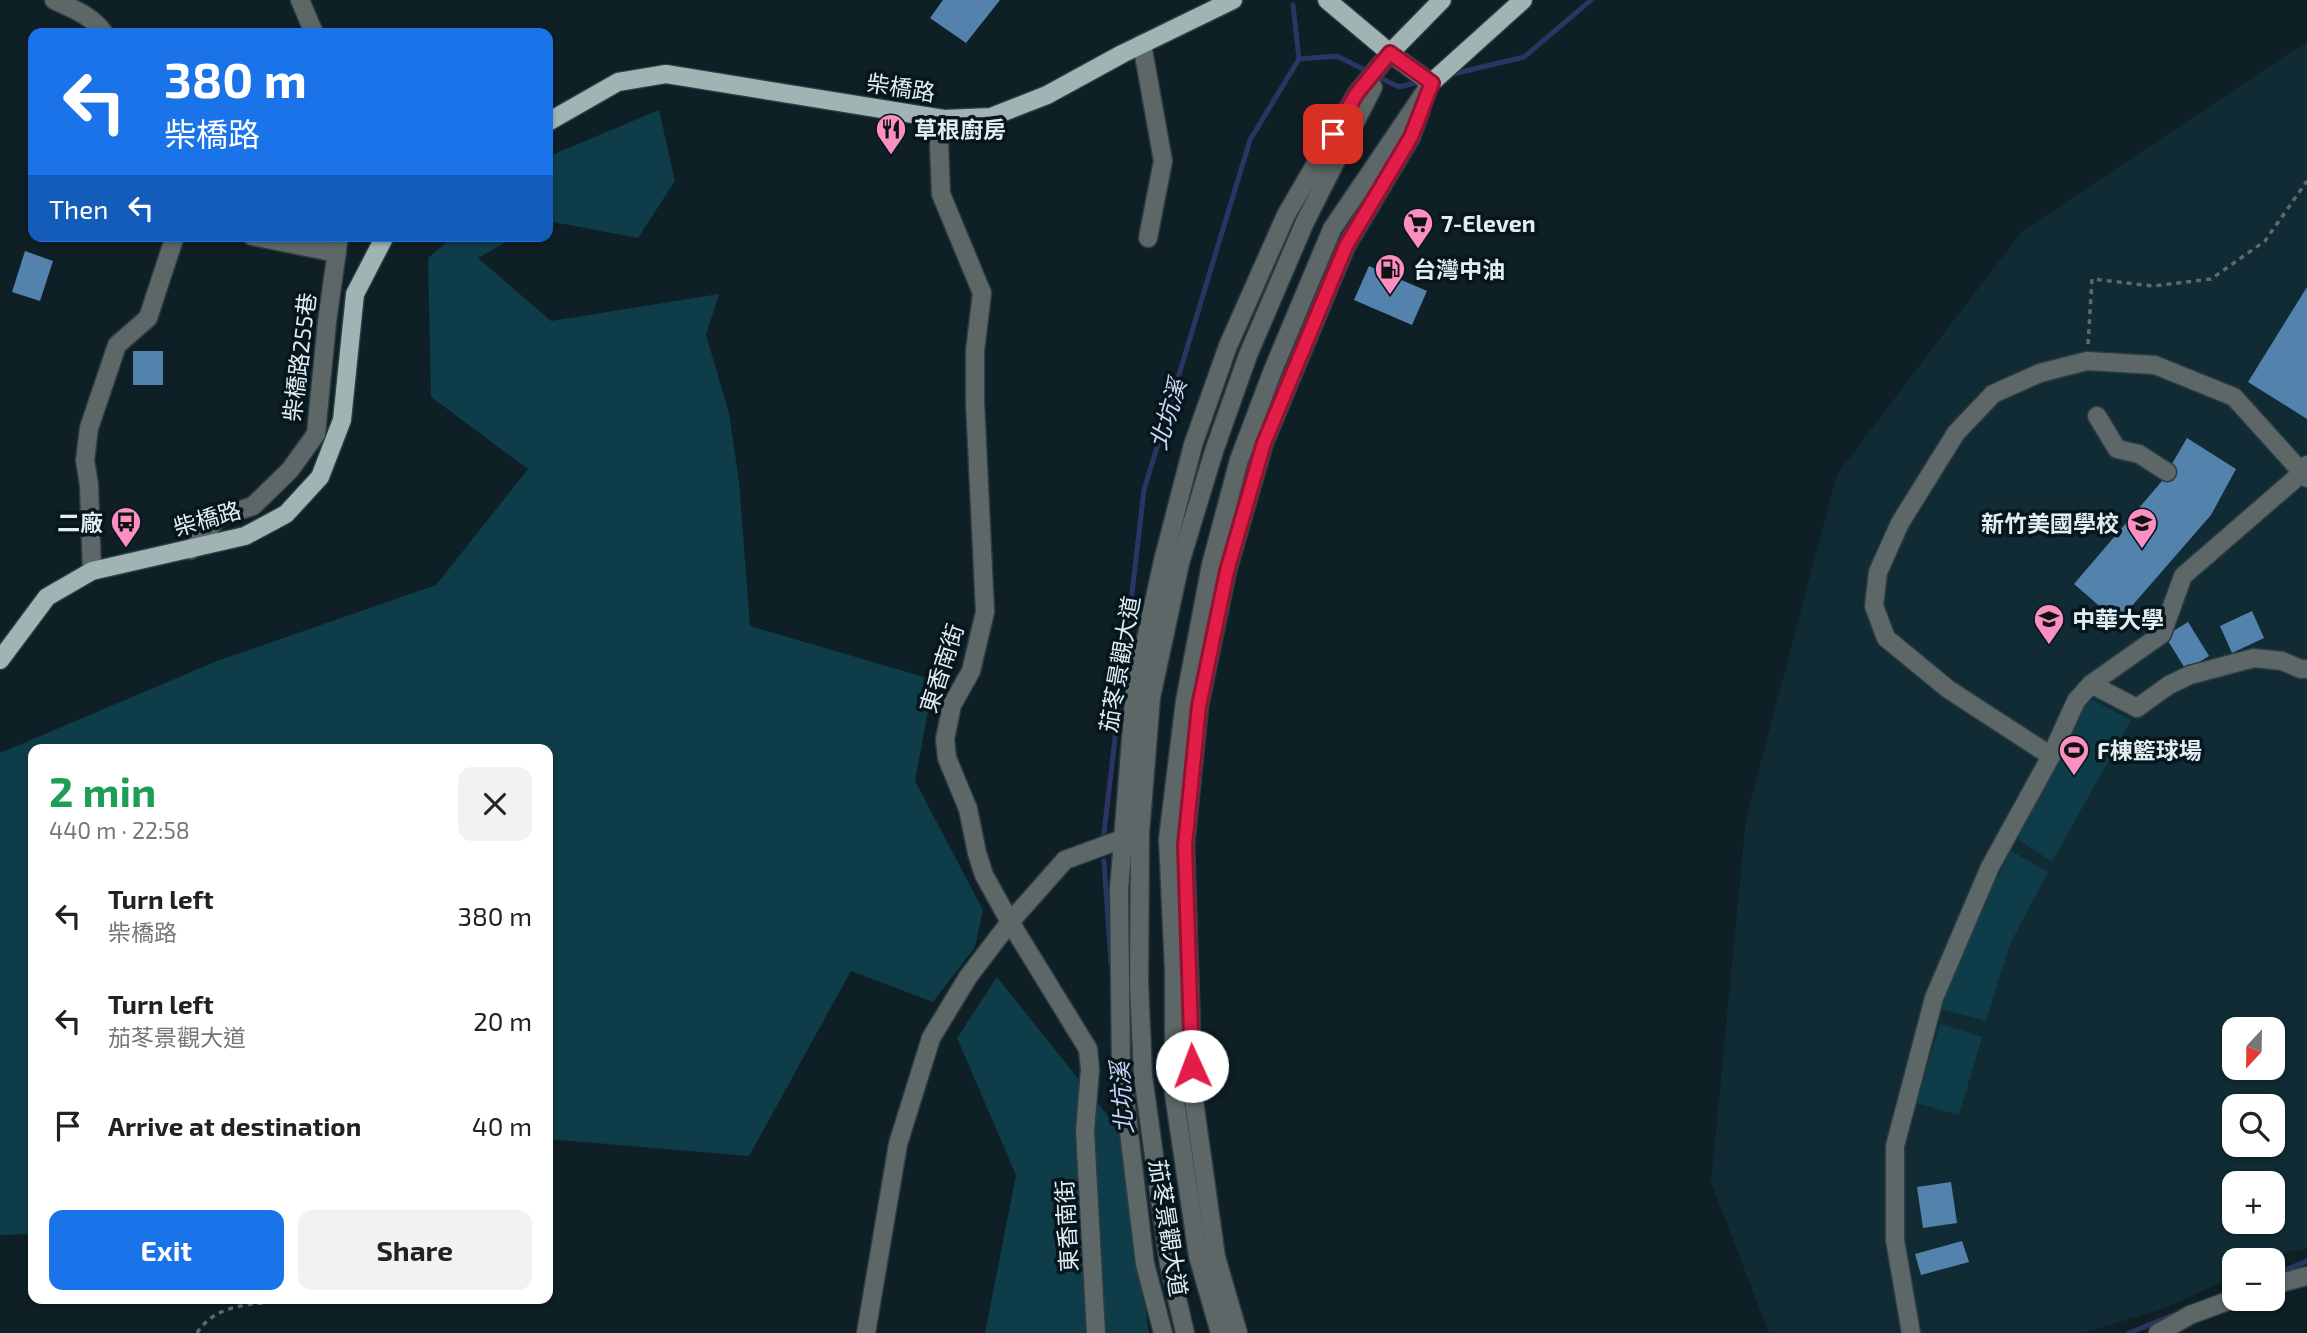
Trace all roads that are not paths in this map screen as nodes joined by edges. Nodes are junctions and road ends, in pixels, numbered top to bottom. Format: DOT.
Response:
graph roads {
  1 [pos="54,0"];
  2 [pos="300,0"];
  3 [pos="1233,0"];
  4 [pos="1327,0"];
  5 [pos="1442,0"];
  6 [pos="1523,0"];
  7 [pos="100,28"];
  8 [pos="312,28"];
  9 [pos="1142,44"];
  10 [pos="1390,53"];
  11 [pos="1432,83"];
  12 [pos="938,118"];
  13 [pos="553,119"];
  14 [pos="1148,238"];
  15 [pos="173,242"];
  16 [pos="309,242"];
  17 [pos="382,242"];
  18 [pos="338,245"];
  19 [pos="1346,246"];
  20 [pos="1273,370"];
  21 [pos="2097,416"];
  22 [pos="2167,472"];
  23 [pos="2306,472"];
  24 [pos="1187,538"];
  25 [pos="191,550"];
  26 [pos="92,571"];
  27 [pos="1148,631"];
  28 [pos="0,660"];
  29 [pos="2307,669"];
  30 [pos="2091,684"];
  31 [pos="2051,755"];
  32 [pos="1131,836"];
  33 [pos="1176,842"];
  34 [pos="1010,922"];
  35 [pos="1193,1094"];
  36 [pos="1184,1160"];
  37 [pos="2307,1276"];
  38 [pos="2285,1282"];
  39 [pos="2222,1303"];
  40 [pos="866,1333"];
  41 [pos="1096,1333"];
  42 [pos="1163,1333"];
  43 [pos="1185,1333"];
  44 [pos="1220,1333"];
  45 [pos="1238,1333"];
  46 [pos="1911,1333"];
  47 [pos="2158,1333"];
  1 -- 7 [label="street"];
  2 -- 8 [label="street"];
  3 -- 9 [label="main road, 柴橋路"];
  4 -- 10 [label="main road"];
  5 -- 10 [label="main road, 茄苳景觀大道"];
  6 -- 11 [label="main road, 茄苳景觀大道"];
  9 -- 12 [label="main road, 柴橋路"];
  9 -- 14 [label="street"];
  10 -- 11 [label="main road"];
  10 -- 24 [label="street, 茄苳景觀大道"];
  10 -- 27 [label="street, 茄苳景觀大道"];
  11 -- 19 [label="street, 茄苳景觀大道"];
  11 -- 20 [label="street, 茄苳景觀大道"];
  12 -- 13 [label="main road, 柴橋路"];
  12 -- 34 [label="street, 東香南街"];
  15 -- 26 [label="street"];
  16 -- 18 [label="street"];
  17 -- 25 [label="main road, 柴橋路"];
  18 -- 25 [label="street, 柴橋路255巷"];
  19 -- 20 [label="street"];
  19 -- 33 [label="street, 茄苳景觀大道"];
  20 -- 33 [label="street, 茄苳景觀大道"];
  21 -- 22 [label="street"];
  23 -- 30 [label="street"];
  23 -- 31 [label="street"];
  24 -- 27 [label="street"];
  24 -- 32 [label="street, 茄苳景觀大道"];
  25 -- 26 [label="main road, 柴橋路"];
  26 -- 28 [label="main road, 柴橋路"];
  27 -- 32 [label="street, 茄苳景觀大道"];
  29 -- 30 [label="street"];
  30 -- 31 [label="street"];
  31 -- 46 [label="street"];
  32 -- 34 [label="street"];
  32 -- 42 [label="street, 茄苳景觀大道"];
  32 -- 43 [label="street, 茄苳景觀大道"];
  33 -- 35 [label="street, 茄苳景觀大道"];
  33 -- 36 [label="street, 茄苳景觀大道"];
  34 -- 40 [label="street"];
  34 -- 41 [label="street, 東香南街"];
  35 -- 36 [label="street"];
  35 -- 45 [label="street, 茄苳景觀大道"];
  36 -- 44 [label="street, 茄苳景觀大道"];
  37 -- 38 [label="street"];
  39 -- 47 [label="street"];
}
